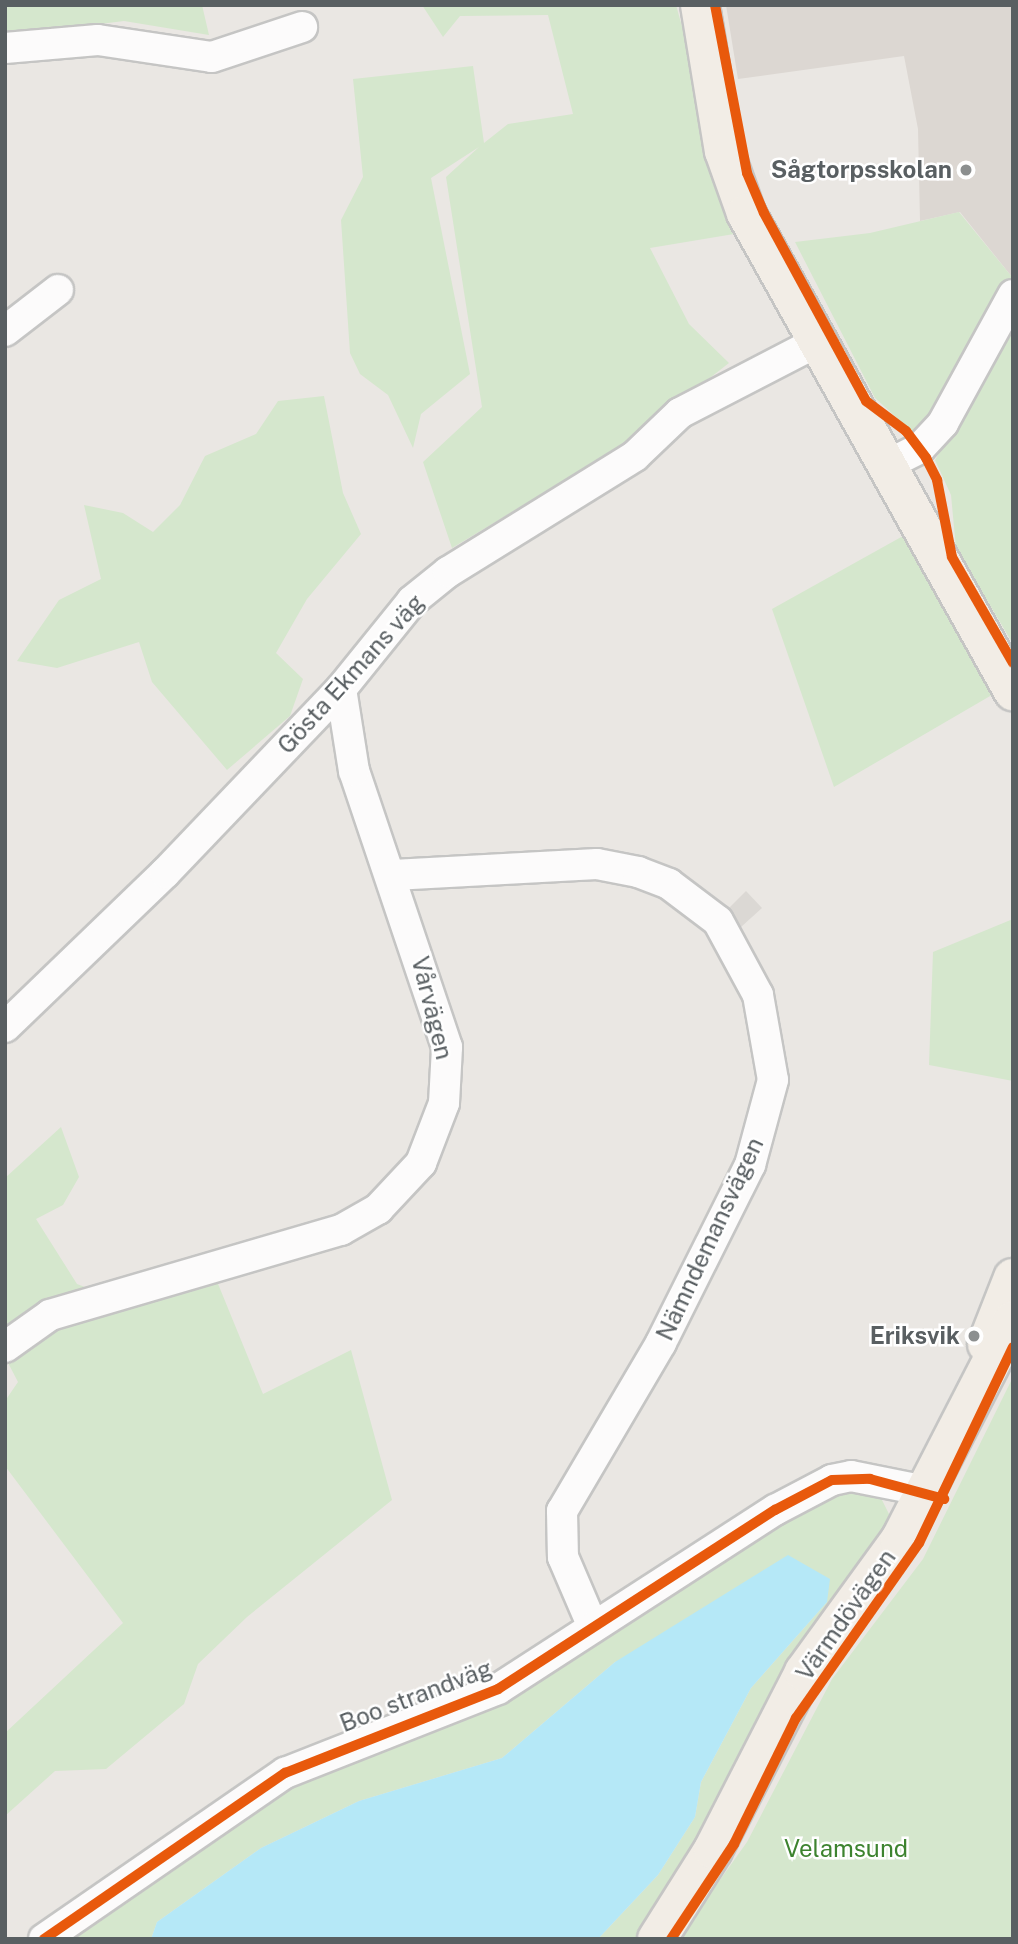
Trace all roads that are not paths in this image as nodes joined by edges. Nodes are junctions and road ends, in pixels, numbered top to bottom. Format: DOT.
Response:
graph roads {
  1 [pos="700,5"];
  2 [pos="302,27"];
  3 [pos="5,48"];
  4 [pos="58,290"];
  5 [pos="1013,295"];
  6 [pos="5,331"];
  7 [pos="817,341"];
  8 [pos="885,466"];
  9 [pos="341,689"];
  10 [pos="1013,691"];
  11 [pos="393,876"];
  12 [pos="5,1027"];
  13 [pos="1013,1279"];
  14 [pos="1013,1320"];
  15 [pos="5,1347"];
  16 [pos="930,1483"];
  17 [pos="593,1627"];
  18 [pos="44,1939"];
  19 [pos="657,1939"];
  1 -- 7 [label="main road"];
  2 -- 3 [label="street"];
  4 -- 6 [label="street"];
  5 -- 8 [label="street"];
  7 -- 8 [label="main road"];
  7 -- 9 [label="street, Gösta Ekmans väg"];
  8 -- 10 [label="main road"];
  9 -- 11 [label="street, Vårvägen"];
  9 -- 12 [label="street, Gösta Ekmans väg"];
  11 -- 15 [label="street, Vårvägen"];
  11 -- 17 [label="street, Nämndemansvägen"];
  13 -- 16 [label="main road, Värmdövägen"];
  14 -- 16 [label="main road, Värmdövägen"];
  16 -- 17 [label="street, Boo strandväg"];
  16 -- 19 [label="main road, Värmdövägen"];
  17 -- 18 [label="street, Boo strandväg"];
}
